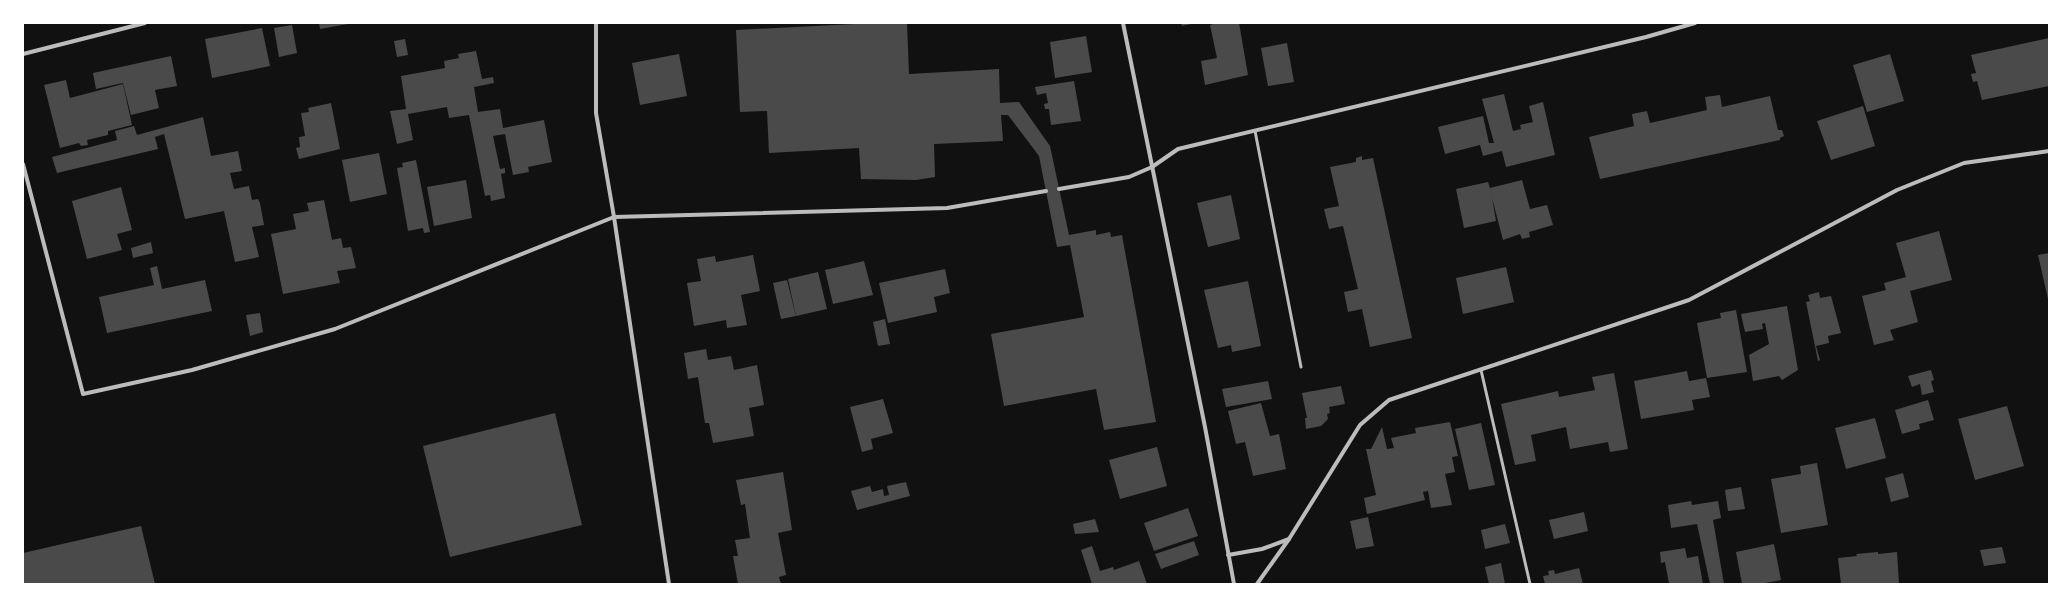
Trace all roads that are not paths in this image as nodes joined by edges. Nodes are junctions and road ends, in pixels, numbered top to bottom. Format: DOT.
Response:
graph roads {
  1 [pos="144,23"];
  2 [pos="596,23"];
  3 [pos="1123,23"];
  4 [pos="1695,23"];
  5 [pos="23,54"];
  6 [pos="1255,131"];
  7 [pos="2049,151"];
  8 [pos="23,164"];
  9 [pos="1152,167"];
  10 [pos="1059,189"];
  11 [pos="1046,191"];
  12 [pos="614,217"];
  13 [pos="1301,366"];
  14 [pos="1481,370"];
  15 [pos="1289,539"];
  16 [pos="1228,555"];
  17 [pos="669,584"];
  18 [pos="1234,584"];
  19 [pos="1257,584"];
  20 [pos="1530,584"];
  1 -- 5 [label="street"];
  2 -- 12 [label="street"];
  3 -- 9 [label="street"];
  4 -- 6 [label="street"];
  6 -- 9 [label="street"];
  6 -- 13 [label="lane"];
  7 -- 14 [label="street"];
  8 -- 12 [label="street"];
  9 -- 10 [label="street"];
  9 -- 16 [label="street"];
  11 -- 12 [label="street"];
  12 -- 17 [label="street"];
  14 -- 15 [label="street"];
  14 -- 20 [label="lane"];
  15 -- 16 [label="street"];
  15 -- 19 [label="street"];
  16 -- 18 [label="street"];
}
